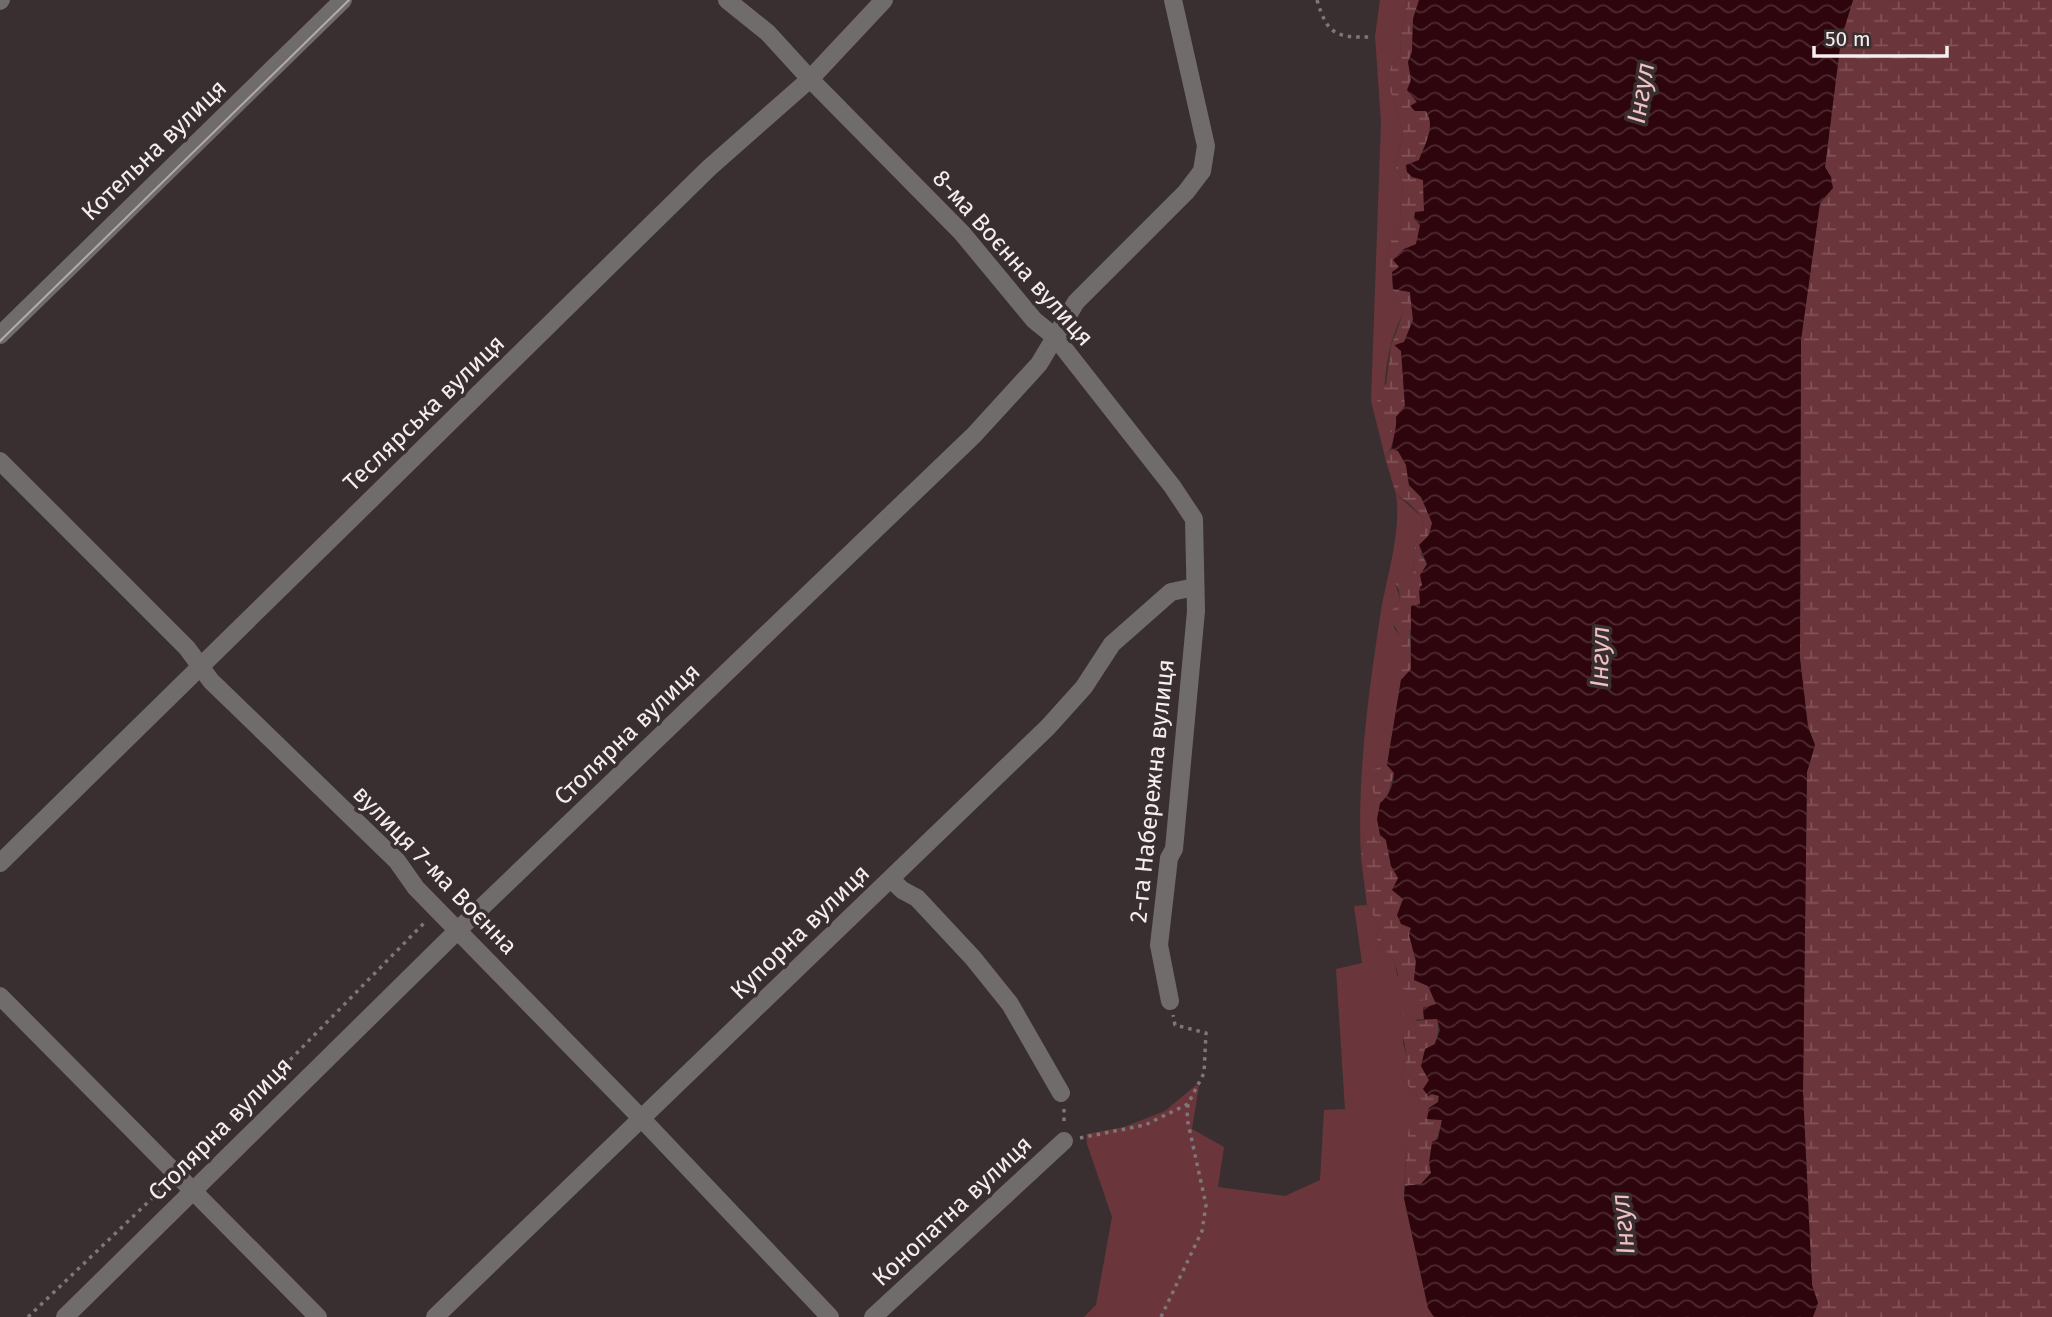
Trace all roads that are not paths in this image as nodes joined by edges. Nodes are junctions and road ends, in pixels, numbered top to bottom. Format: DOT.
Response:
graph roads {
  1 [pos="343,0"];
  2 [pos="727,0"];
  3 [pos="884,0"];
  4 [pos="1173,0"];
  5 [pos="810,79"];
  6 [pos="0,335"];
  7 [pos="1055,337"];
  8 [pos="0,461"];
  9 [pos="1195,587"];
  10 [pos="200,668"];
  11 [pos="0,863"];
  12 [pos="891,879"];
  13 [pos="458,930"];
  14 [pos="0,996"];
  15 [pos="1170,1001"];
  16 [pos="1061,1093"];
  17 [pos="641,1118"];
  18 [pos="1064,1141"];
  19 [pos="192,1190"];
  20 [pos="65,1317"];
  21 [pos="318,1317"];
  22 [pos="435,1317"];
  23 [pos="830,1317"];
  24 [pos="873,1317"];
  1 -- 6 [label="street, Котельна вулиця"];
  2 -- 5 [label="street, 8-ма Воєнна вулиця"];
  3 -- 5 [label="street, Теслярська вулиця"];
  4 -- 7 [label="street, Столярна вулиця"];
  5 -- 7 [label="street, 8-ма Воєнна вулиця"];
  5 -- 10 [label="street, Теслярська вулиця"];
  7 -- 9 [label="street, 8-ма Воєнна вулиця"];
  7 -- 13 [label="street, Столярна вулиця"];
  8 -- 10 [label="street, вулиця 7-ма Воєнна"];
  9 -- 12 [label="street, Купорна вулиця"];
  9 -- 15 [label="street, 2-га Набережна вулиця"];
  10 -- 11 [label="street, Теслярська вулиця"];
  10 -- 13 [label="street, вулиця 7-ма Воєнна"];
  12 -- 16 [label="street"];
  12 -- 17 [label="street, Купорна вулиця"];
  13 -- 17 [label="street, вулиця 7-ма Воєнна"];
  13 -- 19 [label="street, Столярна вулиця"];
  14 -- 19 [label="street"];
  17 -- 22 [label="street, Купорна вулиця"];
  17 -- 23 [label="street, вулиця 7-ма Воєнна"];
  18 -- 24 [label="street, Конопатна вулиця"];
  19 -- 20 [label="street, Столярна вулиця"];
  19 -- 21 [label="street"];
}
